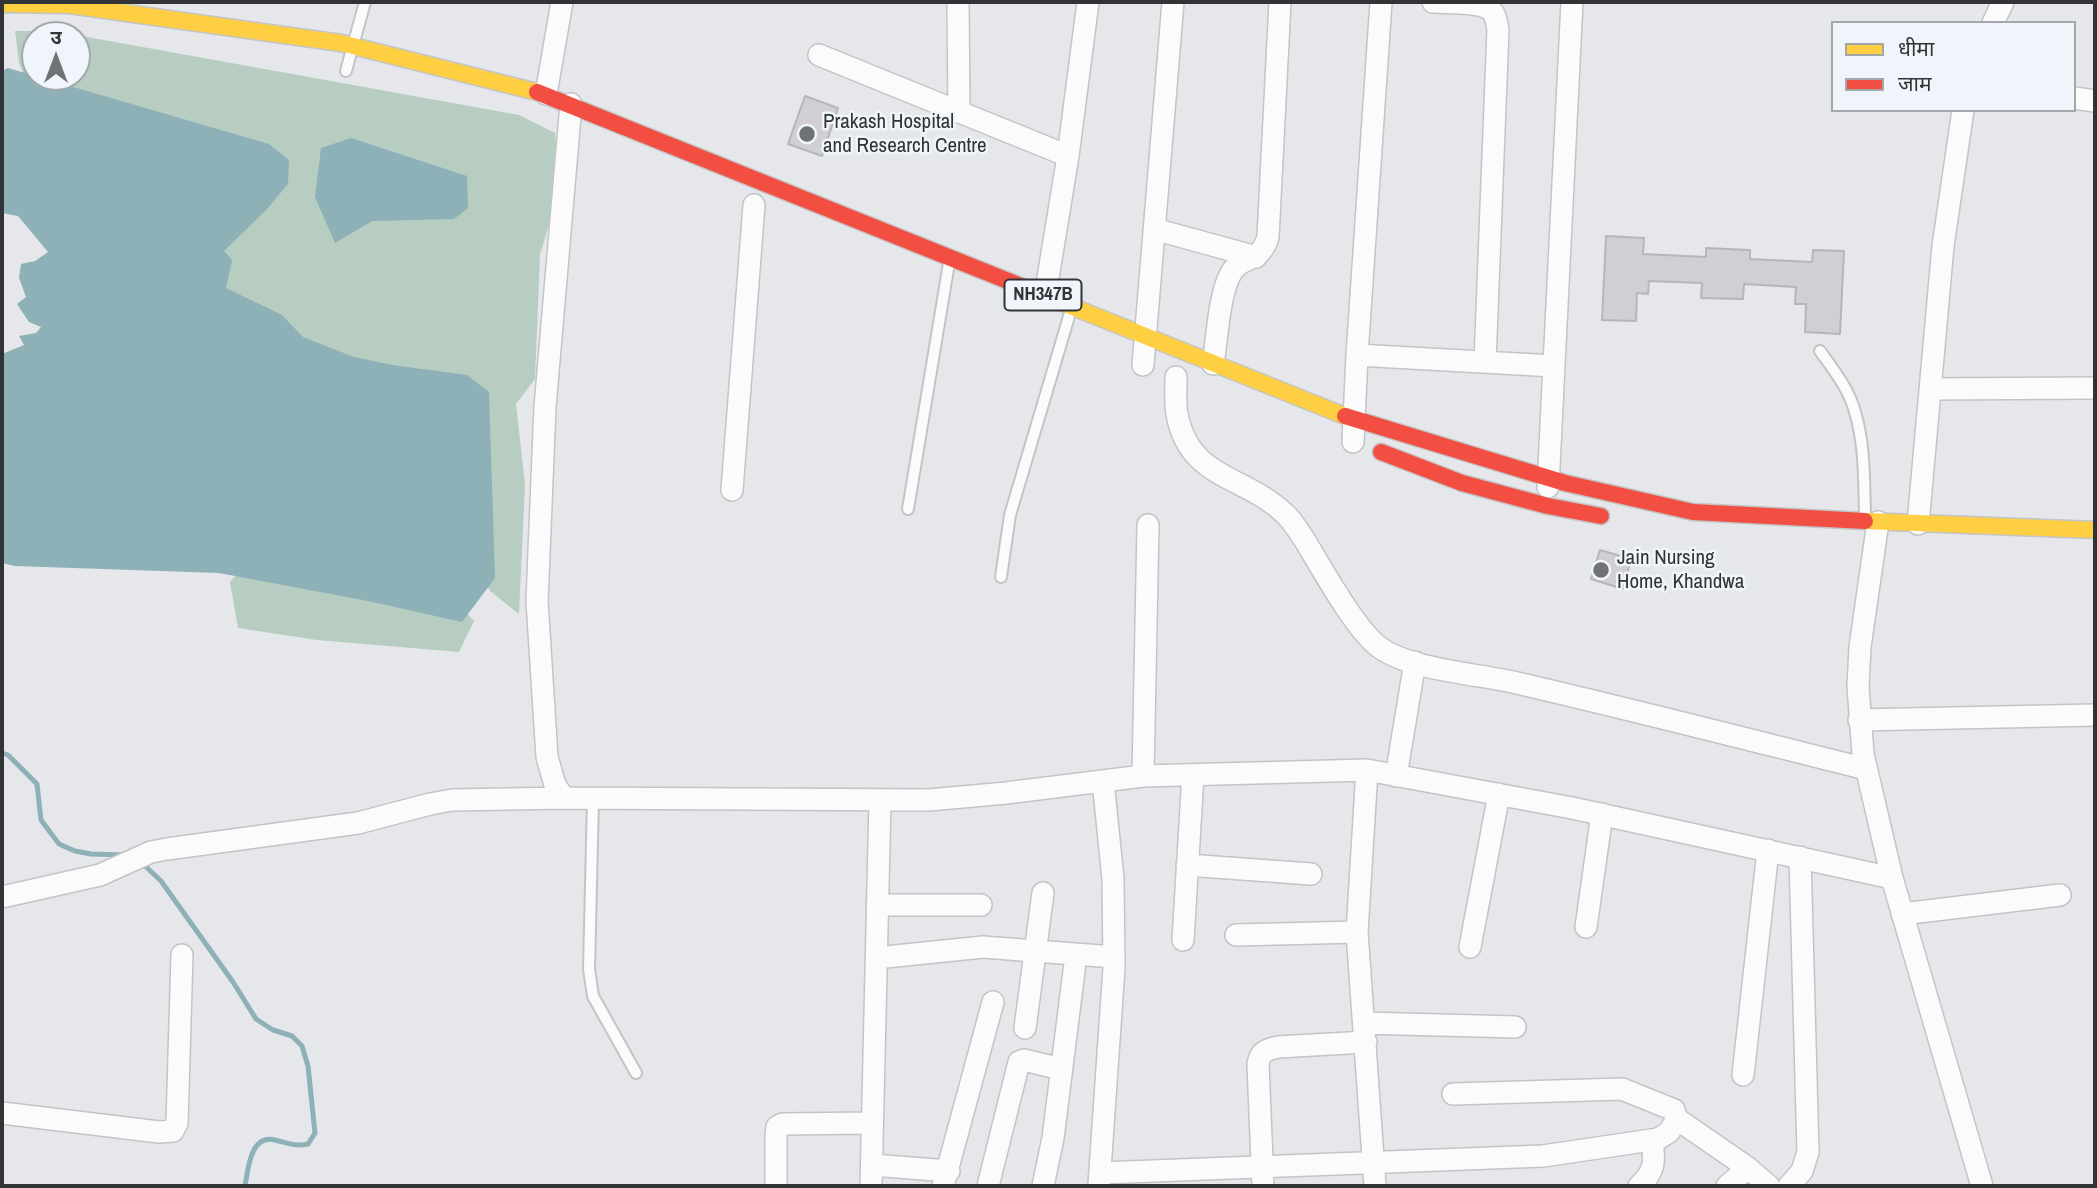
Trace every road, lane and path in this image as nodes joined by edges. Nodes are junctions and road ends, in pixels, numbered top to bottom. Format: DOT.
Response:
graph roads {
  1 [pos="365,2"];
  2 [pos="562,2"];
  3 [pos="958,2"];
  4 [pos="1088,2"];
  5 [pos="1173,2"];
  6 [pos="1280,2"];
  7 [pos="1381,2"];
  8 [pos="1433,2"];
  9 [pos="1572,2"];
  10 [pos="2003,2"];
  11 [pos="69,3"];
  12 [pos="2,4"];
  13 [pos="70,21"];
  14 [pos="1994,21"];
  15 [pos="354,46"];
  16 [pos="819,55"];
  17 [pos="340,70"];
  18 [pos="367,74"];
  19 [pos="546,94"];
  20 [pos="2076,98"];
  21 [pos="2095,100"];
  22 [pos="571,104"];
  23 [pos="959,112"];
  24 [pos="1963,112"];
  25 [pos="1068,156"];
  26 [pos="754,205"];
  27 [pos="1154,229"];
  28 [pos="950,257"];
  29 [pos="1256,257"];
  30 [pos="1045,296"];
  31 [pos="1071,307"];
  32 [pos="1145,337"];
  33 [pos="1820,351"];
  34 [pos="1357,355"];
  35 [pos="1485,362"];
  36 [pos="1213,364"];
  37 [pos="1554,366"];
  38 [pos="2095,388"];
  39 [pos="1930,389"];
  40 [pos="1354,420"];
  41 [pos="1347,440"];
  42 [pos="1549,478"];
  43 [pos="732,490"];
  44 [pos="1548,506"];
  45 [pos="908,509"];
  46 [pos="1615,519"];
  47 [pos="1918,524"];
  48 [pos="1148,525"];
  49 [pos="2095,530"];
  50 [pos="1874,534"];
  51 [pos="1002,577"];
  52 [pos="1415,662"];
  53 [pos="2095,715"];
  54 [pos="1859,720"];
  55 [pos="1867,769"];
  56 [pos="1367,770"];
  57 [pos="1193,775"];
  58 [pos="1143,776"];
  59 [pos="1396,776"];
  60 [pos="1102,781"];
  61 [pos="1499,794"];
  62 [pos="564,799"];
  63 [pos="593,800"];
  64 [pos="880,800"];
  65 [pos="1602,814"];
  66 [pos="1768,850"];
  67 [pos="1800,858"];
  68 [pos="1187,865"];
  69 [pos="1311,874"];
  70 [pos="1892,878"];
  71 [pos="1044,893"];
  72 [pos="2060,895"];
  73 [pos="2,897"];
  74 [pos="877,905"];
  75 [pos="981,905"];
  76 [pos="1902,914"];
  77 [pos="1586,927"];
  78 [pos="1357,932"];
  79 [pos="1236,935"];
  80 [pos="1183,940"];
  81 [pos="1470,947"];
  82 [pos="1036,951"];
  83 [pos="183,954"];
  84 [pos="1076,955"];
  85 [pos="1114,957"];
  86 [pos="876,958"];
  87 [pos="993,1002"];
  88 [pos="1515,1027"];
  89 [pos="1025,1028"];
  90 [pos="1365,1033"];
  91 [pos="1061,1069"];
  92 [pos="636,1073"];
  93 [pos="1743,1074"];
  94 [pos="1453,1094"];
  95 [pos="2,1113"];
  96 [pos="1677,1119"];
  97 [pos="872,1123"];
  98 [pos="1652,1140"];
  99 [pos="1374,1162"];
  100 [pos="1748,1168"];
  101 [pos="871,1176"];
  102 [pos="1262,1176"];
  103 [pos="946,1179"];
  104 [pos="1149,1179"];
  105 [pos="1100,1180"];
  106 [pos="776,1186"];
  107 [pos="988,1186"];
  108 [pos="1043,1186"];
  109 [pos="1375,1186"];
  110 [pos="1639,1186"];
  111 [pos="1727,1186"];
  112 [pos="1769,1186"];
  113 [pos="1789,1186"];
  114 [pos="1982,1186"];
  1 -- 15 [label="lane"];
  2 -- 19 [label="street"];
  3 -- 23 [label="street"];
  4 -- 25 [label="street"];
  5 -- 27 [label="street"];
  6 -- 29 [label="street"];
  7 -- 34 [label="street"];
  8 -- 35 [label="street"];
  9 -- 37 [label="street"];
  10 -- 14 [label="street"];
  11 -- 12 [label="highway, NH347B"];
  11 -- 13 [label="street"];
  11 -- 15 [label="highway, NH347B"];
  15 -- 17 [label="lane"];
  15 -- 19 [label="highway, NH347B"];
  16 -- 23 [label="street"];
  17 -- 18 [label="highway"];
  19 -- 22 [label="highway, NH347B"];
  20 -- 21 [label="street"];
  22 -- 28 [label="highway, NH347B"];
  22 -- 62 [label="street"];
  23 -- 25 [label="street"];
  24 -- 39 [label="street"];
  25 -- 30 [label="street"];
  26 -- 43 [label="street"];
  27 -- 29 [label="street"];
  27 -- 32 [label="street"];
  28 -- 30 [label="highway, NH347B"];
  28 -- 45 [label="lane"];
  29 -- 36 [label="street"];
  30 -- 31 [label="highway, NH347B"];
  31 -- 32 [label="highway, NH347B"];
  31 -- 51 [label="lane"];
  32 -- 36 [label="highway, NH347B"];
  32 -- 52 [label="street"];
  33 -- 50 [label="lane"];
  34 -- 35 [label="street"];
  34 -- 40 [label="street"];
  35 -- 37 [label="street"];
  36 -- 40 [label="highway, NH347B"];
  37 -- 42 [label="street"];
  38 -- 39 [label="street"];
  39 -- 47 [label="street"];
  40 -- 41 [label="street"];
  40 -- 42 [label="highway, NH347B"];
  41 -- 44 [label="highway"];
  42 -- 44 [label="street"];
  42 -- 50 [label="highway, NH347B"];
  44 -- 46 [label="highway"];
  47 -- 49 [label="highway, NH347B"];
  47 -- 50 [label="highway, NH347B"];
  48 -- 58 [label="street"];
  50 -- 54 [label="street"];
  52 -- 55 [label="street"];
  52 -- 59 [label="street"];
  53 -- 54 [label="street"];
  54 -- 55 [label="street"];
  55 -- 70 [label="street"];
  56 -- 57 [label="street"];
  56 -- 59 [label="street"];
  56 -- 78 [label="street"];
  57 -- 58 [label="street"];
  57 -- 68 [label="street"];
  58 -- 60 [label="street"];
  59 -- 61 [label="street"];
  60 -- 64 [label="street"];
  60 -- 85 [label="street"];
  61 -- 65 [label="street"];
  61 -- 81 [label="street"];
  62 -- 63 [label="street"];
  62 -- 73 [label="street"];
  63 -- 64 [label="street"];
  63 -- 92 [label="lane"];
  64 -- 74 [label="street"];
  65 -- 66 [label="street"];
  65 -- 77 [label="street"];
  66 -- 67 [label="street"];
  66 -- 93 [label="street"];
  67 -- 70 [label="street"];
  67 -- 113 [label="street"];
  68 -- 69 [label="street"];
  68 -- 80 [label="street"];
  70 -- 76 [label="street"];
  71 -- 82 [label="street"];
  72 -- 76 [label="street"];
  74 -- 75 [label="street"];
  74 -- 86 [label="street"];
  76 -- 114 [label="street"];
  78 -- 79 [label="street"];
  78 -- 90 [label="street"];
  82 -- 84 [label="street"];
  82 -- 86 [label="street"];
  82 -- 89 [label="street"];
  83 -- 95 [label="street"];
  84 -- 85 [label="street"];
  84 -- 91 [label="street"];
  85 -- 105 [label="street"];
  86 -- 97 [label="street"];
  87 -- 103 [label="street"];
  88 -- 90 [label="street"];
  90 -- 99 [label="street"];
  90 -- 102 [label="street"];
  91 -- 107 [label="street"];
  91 -- 108 [label="street"];
  94 -- 96 [label="street"];
  96 -- 98 [label="street"];
  96 -- 100 [label="street"];
  97 -- 101 [label="street"];
  97 -- 106 [label="street"];
  98 -- 99 [label="street"];
  98 -- 110 [label="street"];
  99 -- 102 [label="street"];
  99 -- 109 [label="street"];
  100 -- 111 [label="street"];
  100 -- 112 [label="street"];
  101 -- 103 [label="street"];
  102 -- 104 [label="street"];
  104 -- 105 [label="street"];
}
